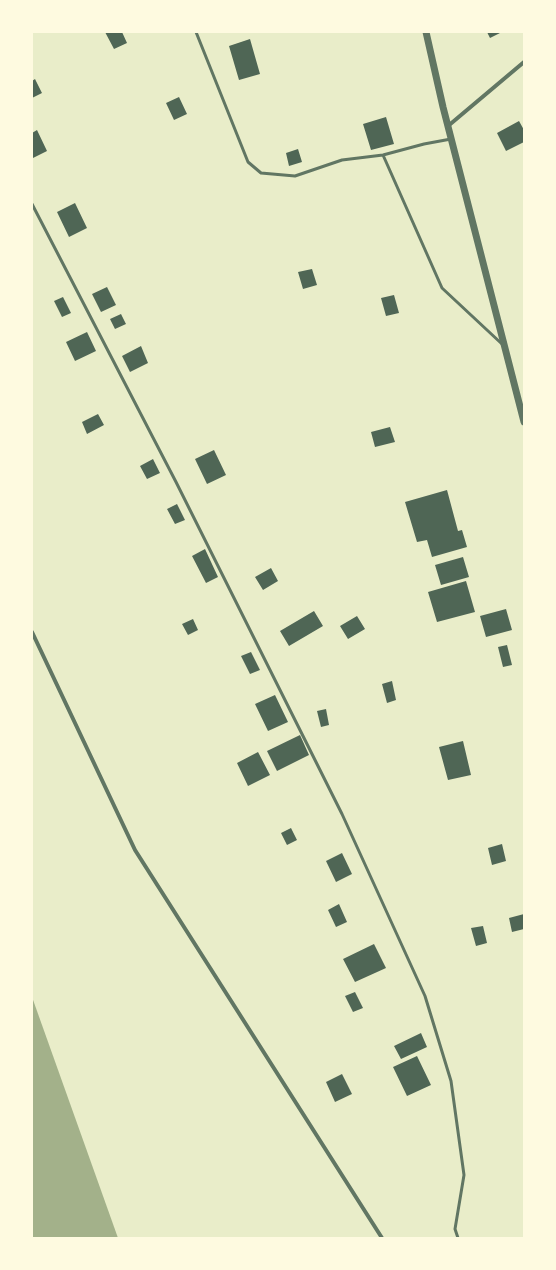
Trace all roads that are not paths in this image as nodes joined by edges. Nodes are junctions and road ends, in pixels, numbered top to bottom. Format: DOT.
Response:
graph roads {
  1 [pos="196,32"];
  2 [pos="426,32"];
  3 [pos="524,62"];
  4 [pos="448,126"];
  5 [pos="452,139"];
  6 [pos="383,155"];
  7 [pos="32,204"];
  8 [pos="505,346"];
  9 [pos="524,422"];
  10 [pos="32,632"];
  11 [pos="382,1238"];
  12 [pos="458,1238"];
  1 -- 6 [label="lane"];
  2 -- 4 [label="street"];
  3 -- 4 [label="street"];
  4 -- 5 [label="street"];
  5 -- 6 [label="lane"];
  5 -- 8 [label="street"];
  6 -- 8 [label="lane"];
  7 -- 12 [label="lane"];
  8 -- 9 [label="street"];
  10 -- 11 [label="street"];
}
